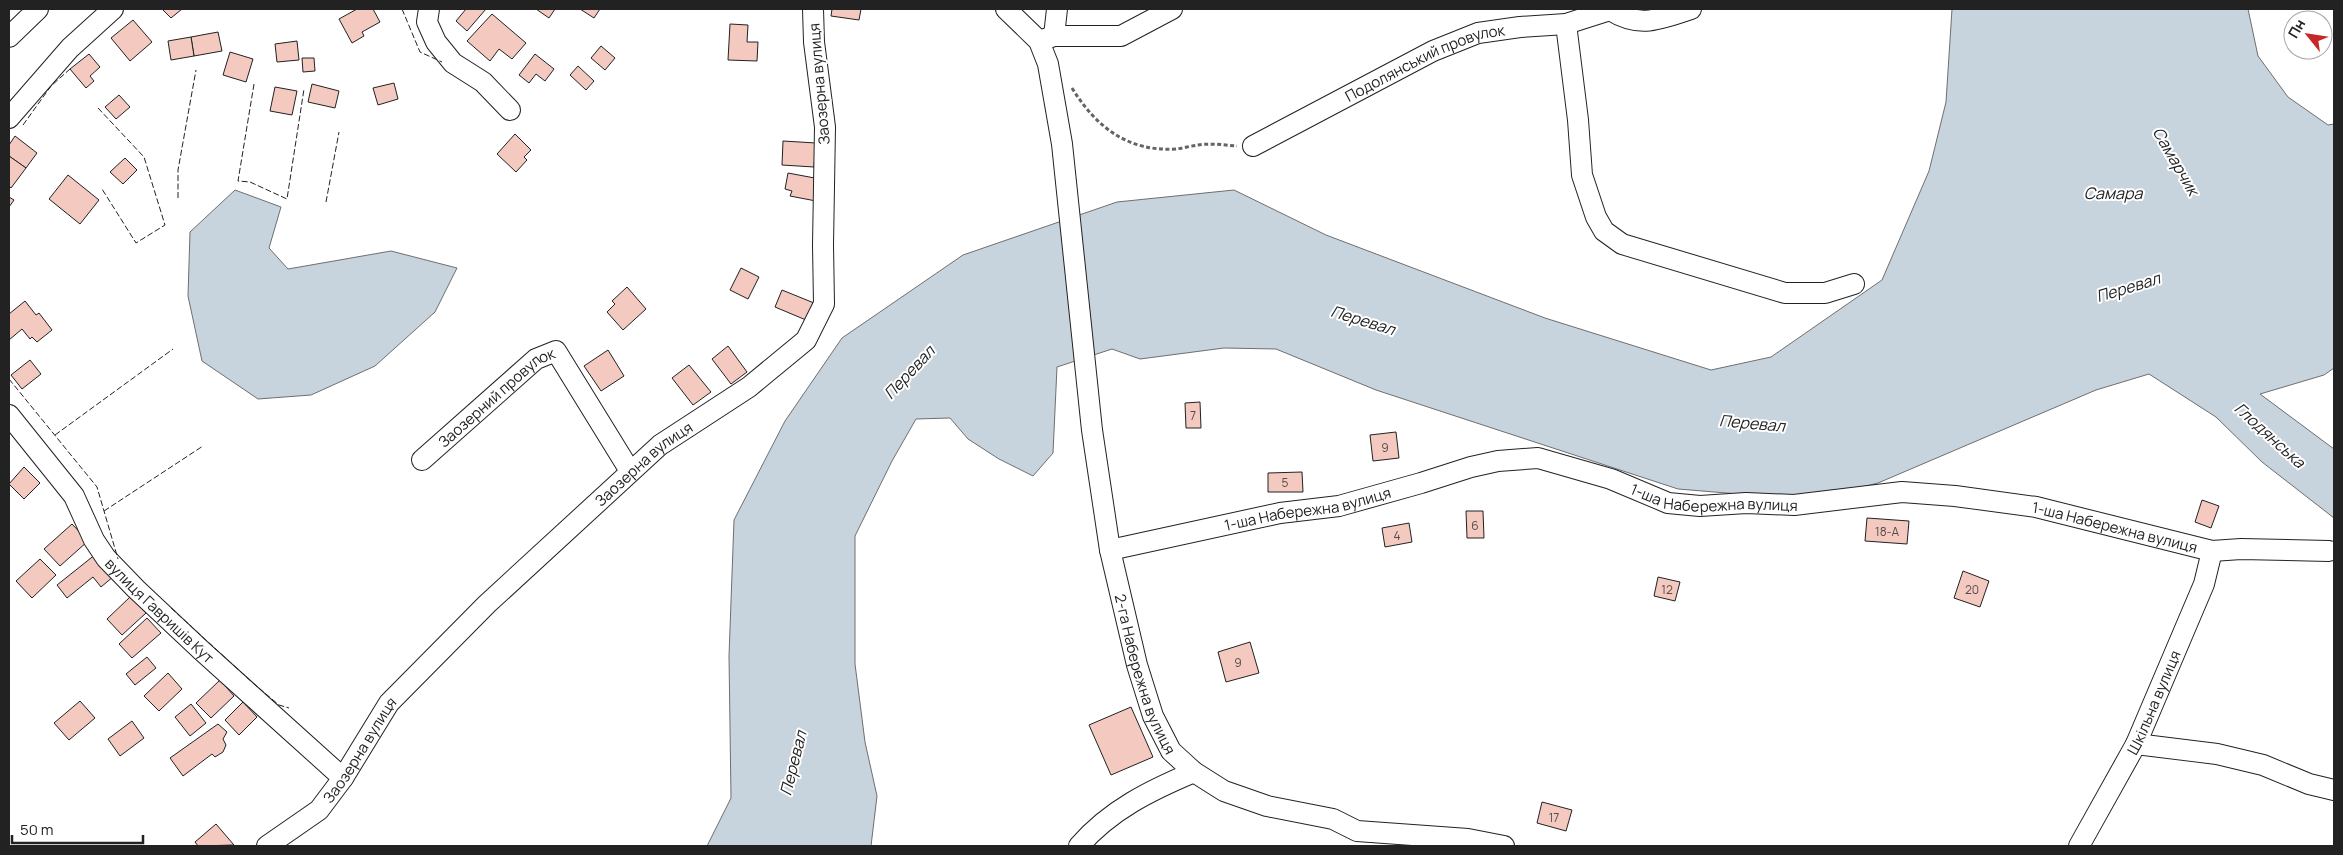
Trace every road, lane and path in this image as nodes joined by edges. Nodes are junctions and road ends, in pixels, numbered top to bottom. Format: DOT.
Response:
graph roads {
  1 [pos="38,9"];
  2 [pos="113,9"];
  3 [pos="429,9"];
  4 [pos="813,9"];
  5 [pos="1006,9"];
  6 [pos="1057,9"];
  7 [pos="1172,9"];
  8 [pos="1610,9"];
  9 [pos="1691,9"];
  10 [pos="1566,24"];
  11 [pos="9,37"];
  12 [pos="1047,38"];
  13 [pos="1069,84"];
  14 [pos="510,110"];
  15 [pos="9,118"];
  16 [pos="1252,146"];
  17 [pos="1854,284"];
  18 [pos="9,415"];
  19 [pos="422,460"];
  20 [pos="630,472"];
  21 [pos="1110,550"];
  22 [pos="2329,550"];
  23 [pos="2212,551"];
  24 [pos="2136,744"];
  25 [pos="1194,772"];
  26 [pos="343,778"];
  27 [pos="2334,790"];
  28 [pos="1363,839"];
  29 [pos="1084,843"];
  30 [pos="267,846"];
  31 [pos="1504,846"];
  32 [pos="2079,846"];
  1 -- 11 [label="street"];
  2 -- 15 [label="street"];
  3 -- 14 [label="street"];
  4 -- 20 [label="street, Заозерна вулиця"];
  5 -- 12 [label="street"];
  6 -- 12 [label="street"];
  7 -- 12 [label="street"];
  8 -- 9 [label="street"];
  8 -- 10 [label="street, Подолянський провулок"];
  10 -- 16 [label="street, Подолянський провулок"];
  10 -- 17 [label="street"];
  12 -- 21 [label="street, 2-га Набережна вулиця"];
  13 -- 16 [label="path"];
  18 -- 26 [label="street, вулиця Гавришів Кут"];
  19 -- 20 [label="street, Заозерний провулок"];
  20 -- 26 [label="street, Заозерна вулиця"];
  21 -- 23 [label="street, 1-ша Набережна вулиця"];
  21 -- 25 [label="street, 2-га Набережна вулиця"];
  22 -- 23 [label="street, 1-ша Набережна вулиця"];
  23 -- 24 [label="street, Шкільна вулиця"];
  24 -- 27 [label="street"];
  24 -- 32 [label="street, Шкільна вулиця"];
  25 -- 28 [label="street, 2-га Набережна вулиця"];
  25 -- 29 [label="street"];
  26 -- 30 [label="street, Заозерна вулиця"];
  28 -- 31 [label="street"];
}
